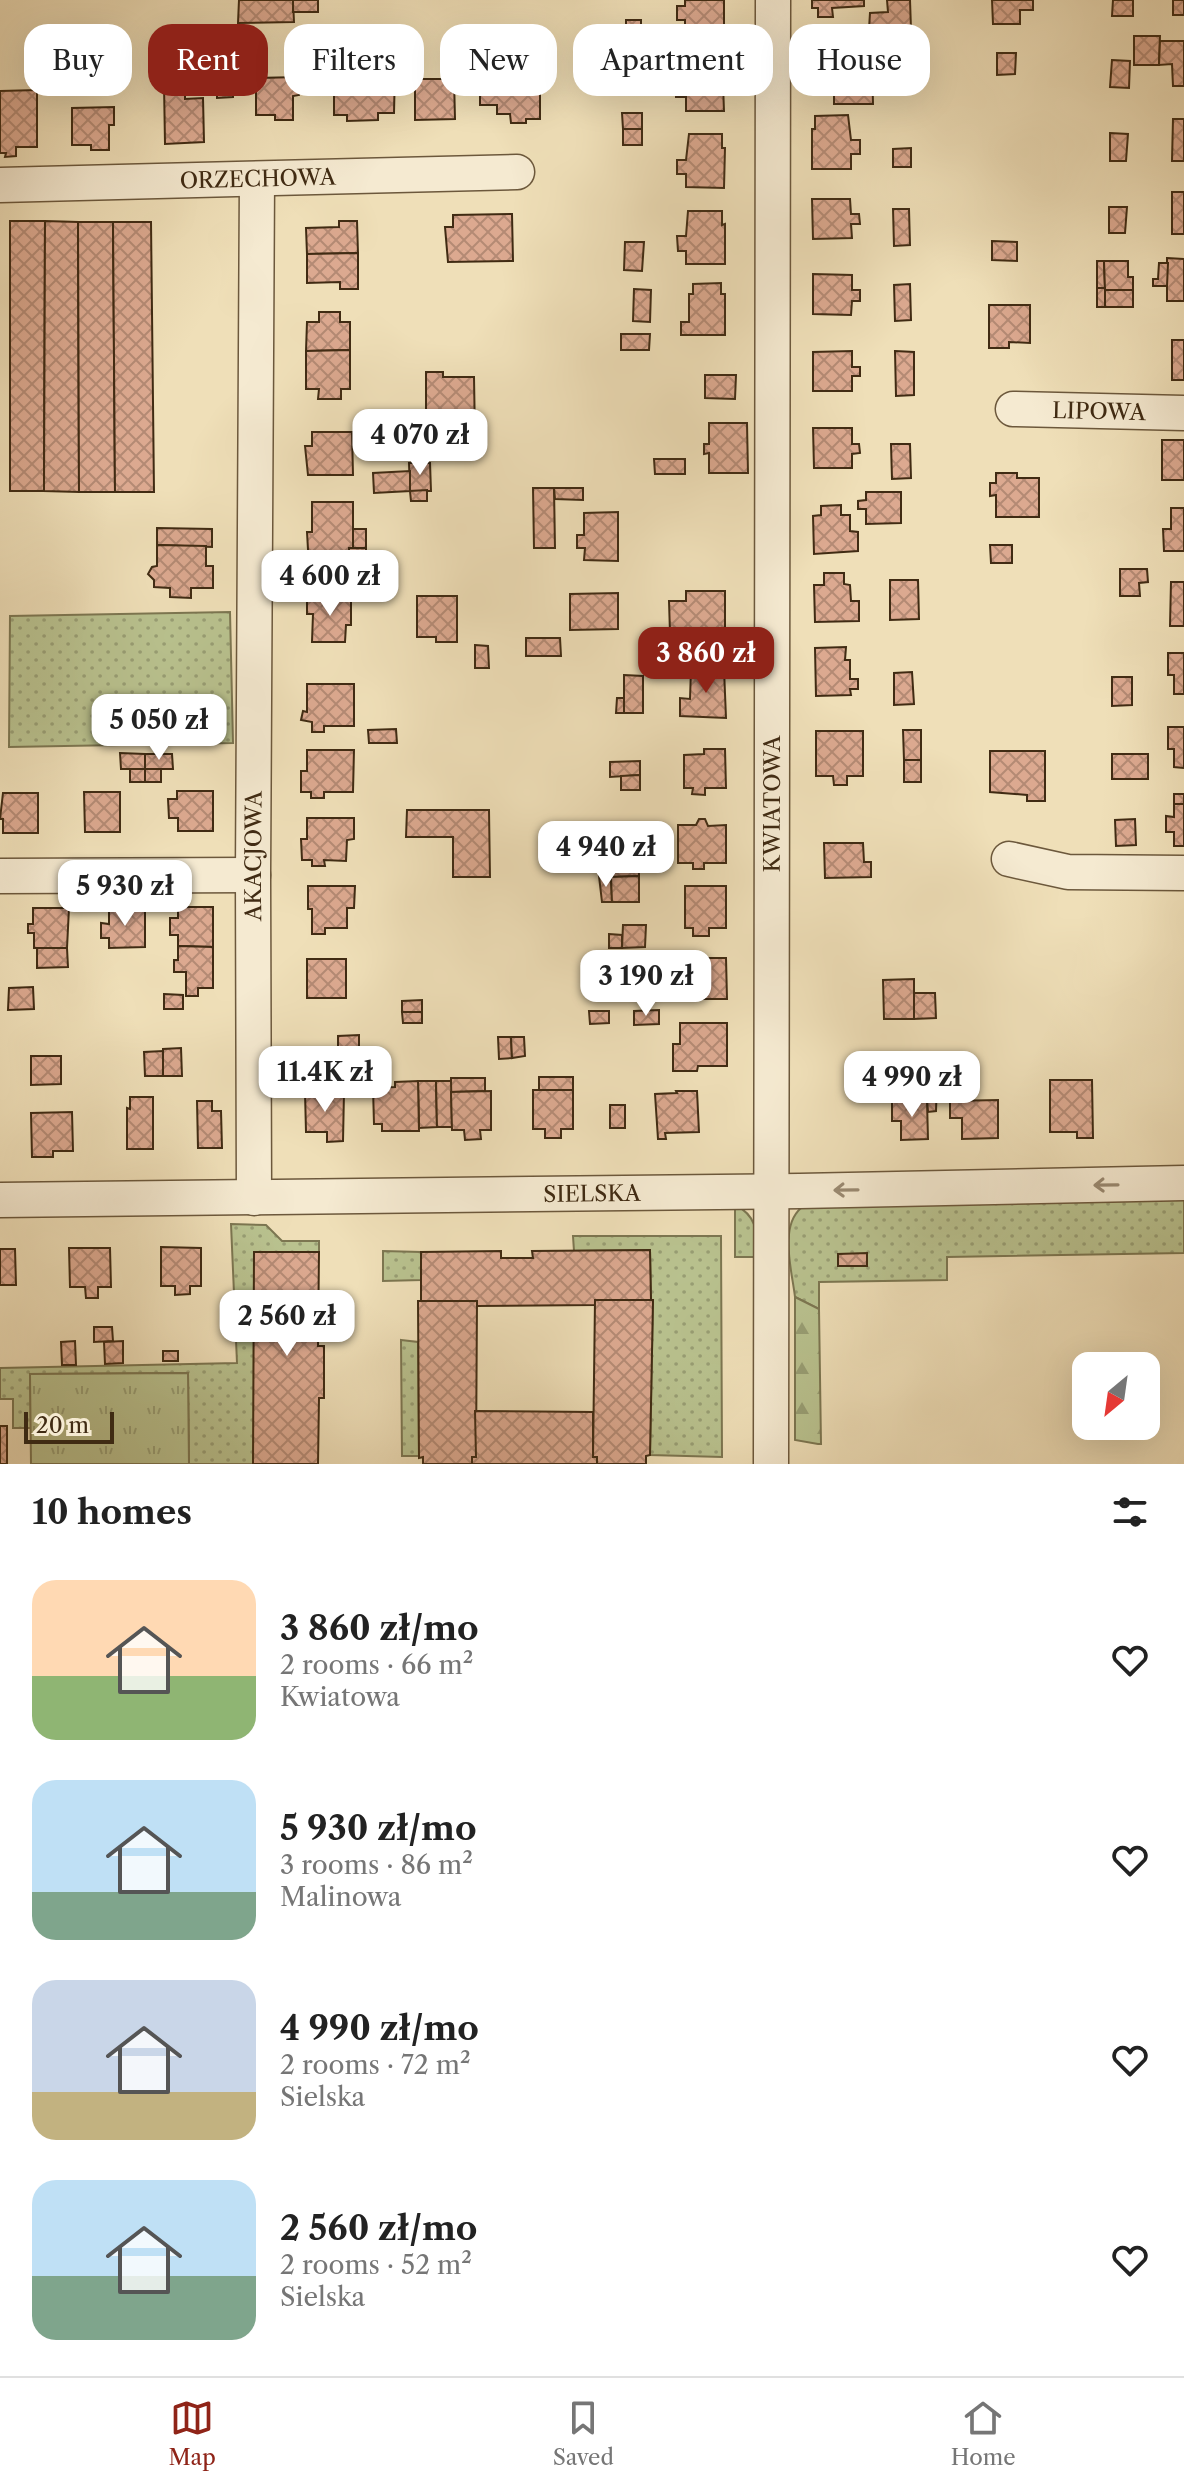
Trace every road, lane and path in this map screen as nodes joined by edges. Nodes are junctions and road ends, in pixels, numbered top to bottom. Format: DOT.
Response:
graph roads {
  1 [pos="773,0"];
  2 [pos="517,172"];
  3 [pos="257,179"];
  4 [pos="0,185"];
  5 [pos="1013,409"];
  6 [pos="1184,413"];
  7 [pos="1009,859"];
  8 [pos="1184,873"];
  9 [pos="253,875"];
  10 [pos="0,876"];
  11 [pos="1184,1183"];
  12 [pos="770,1191"];
  13 [pos="254,1198"];
  14 [pos="0,1200"];
  15 [pos="771,1464"];
  1 -- 12 [label="street, KWIATOWA"];
  2 -- 3 [label="street, ORZECHOWA"];
  3 -- 4 [label="street, ORZECHOWA"];
  3 -- 9 [label="street, AKACJOWA"];
  5 -- 6 [label="street, LIPOWA"];
  7 -- 8 [label="street"];
  9 -- 10 [label="street"];
  9 -- 13 [label="street, AKACJOWA"];
  11 -- 12 [label="street, SIELSKA, one-way"];
  12 -- 13 [label="street, SIELSKA"];
  12 -- 15 [label="street, KWIATOWA"];
  13 -- 14 [label="street, SIELSKA"];
}
